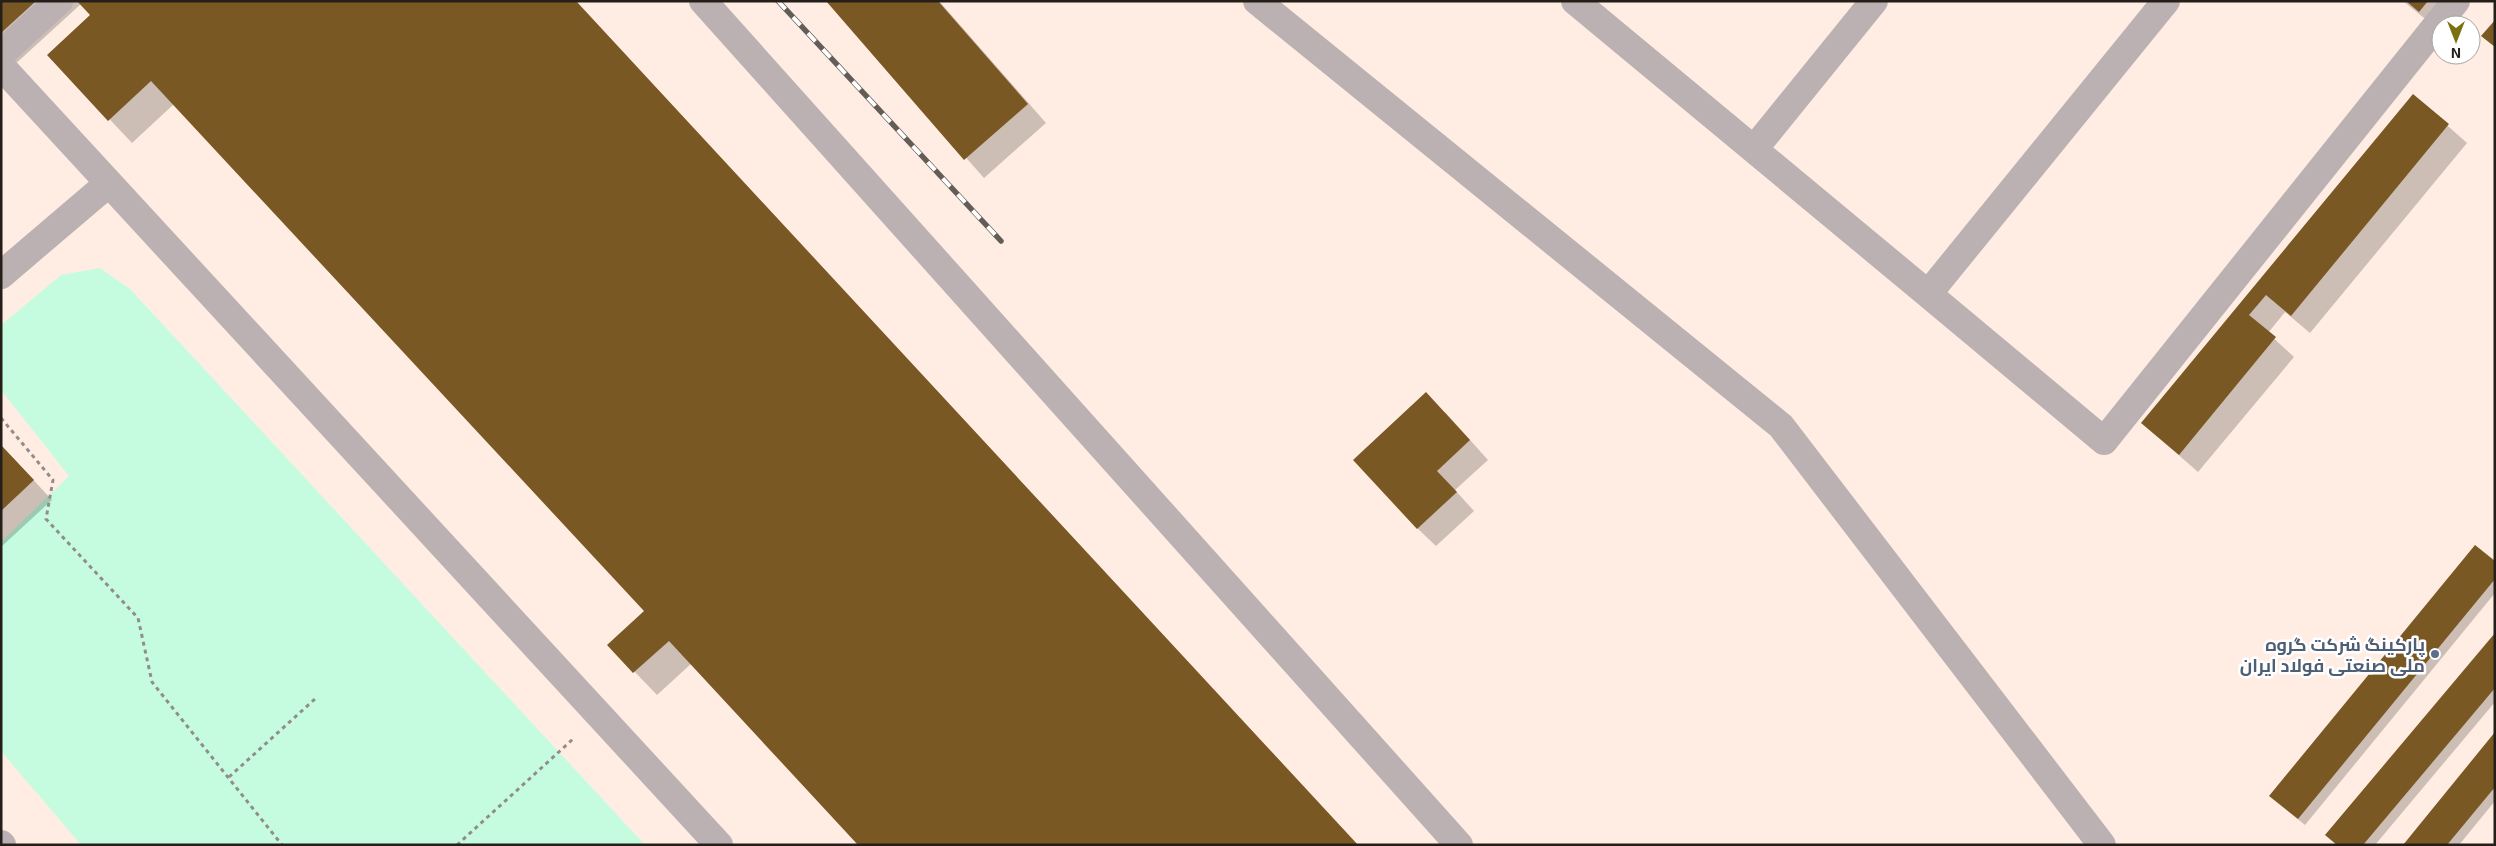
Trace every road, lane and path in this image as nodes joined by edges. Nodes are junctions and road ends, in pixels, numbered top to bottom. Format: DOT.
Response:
graph roads {
  1 [pos="59,1"];
  2 [pos="703,1"];
  3 [pos="1257,1"];
  4 [pos="1575,1"];
  5 [pos="1874,1"];
  6 [pos="2166,1"];
  7 [pos="2456,1"];
  8 [pos="1,54"];
  9 [pos="1,66"];
  10 [pos="1754,149"];
  11 [pos="109,183"];
  12 [pos="1,275"];
  13 [pos="1928,294"];
  14 [pos="1,418"];
  15 [pos="316,698"];
  16 [pos="600,716"];
  17 [pos="229,777"];
  18 [pos="282,845"];
  19 [pos="457,845"];
  20 [pos="718,845"];
  21 [pos="1459,845"];
  22 [pos="2102,845"];
  1 -- 8 [label="lane"];
  2 -- 21 [label="lane"];
  3 -- 22 [label="lane"];
  4 -- 10 [label="lane"];
  5 -- 10 [label="lane"];
  6 -- 13 [label="lane"];
  7 -- 13 [label="lane"];
  9 -- 11 [label="lane"];
  10 -- 13 [label="lane"];
  11 -- 12 [label="lane"];
  11 -- 16 [label="lane"];
  14 -- 17 [label="path"];
  15 -- 17 [label="path"];
  16 -- 19 [label="path"];
  16 -- 20 [label="lane"];
  17 -- 18 [label="path"];
}
